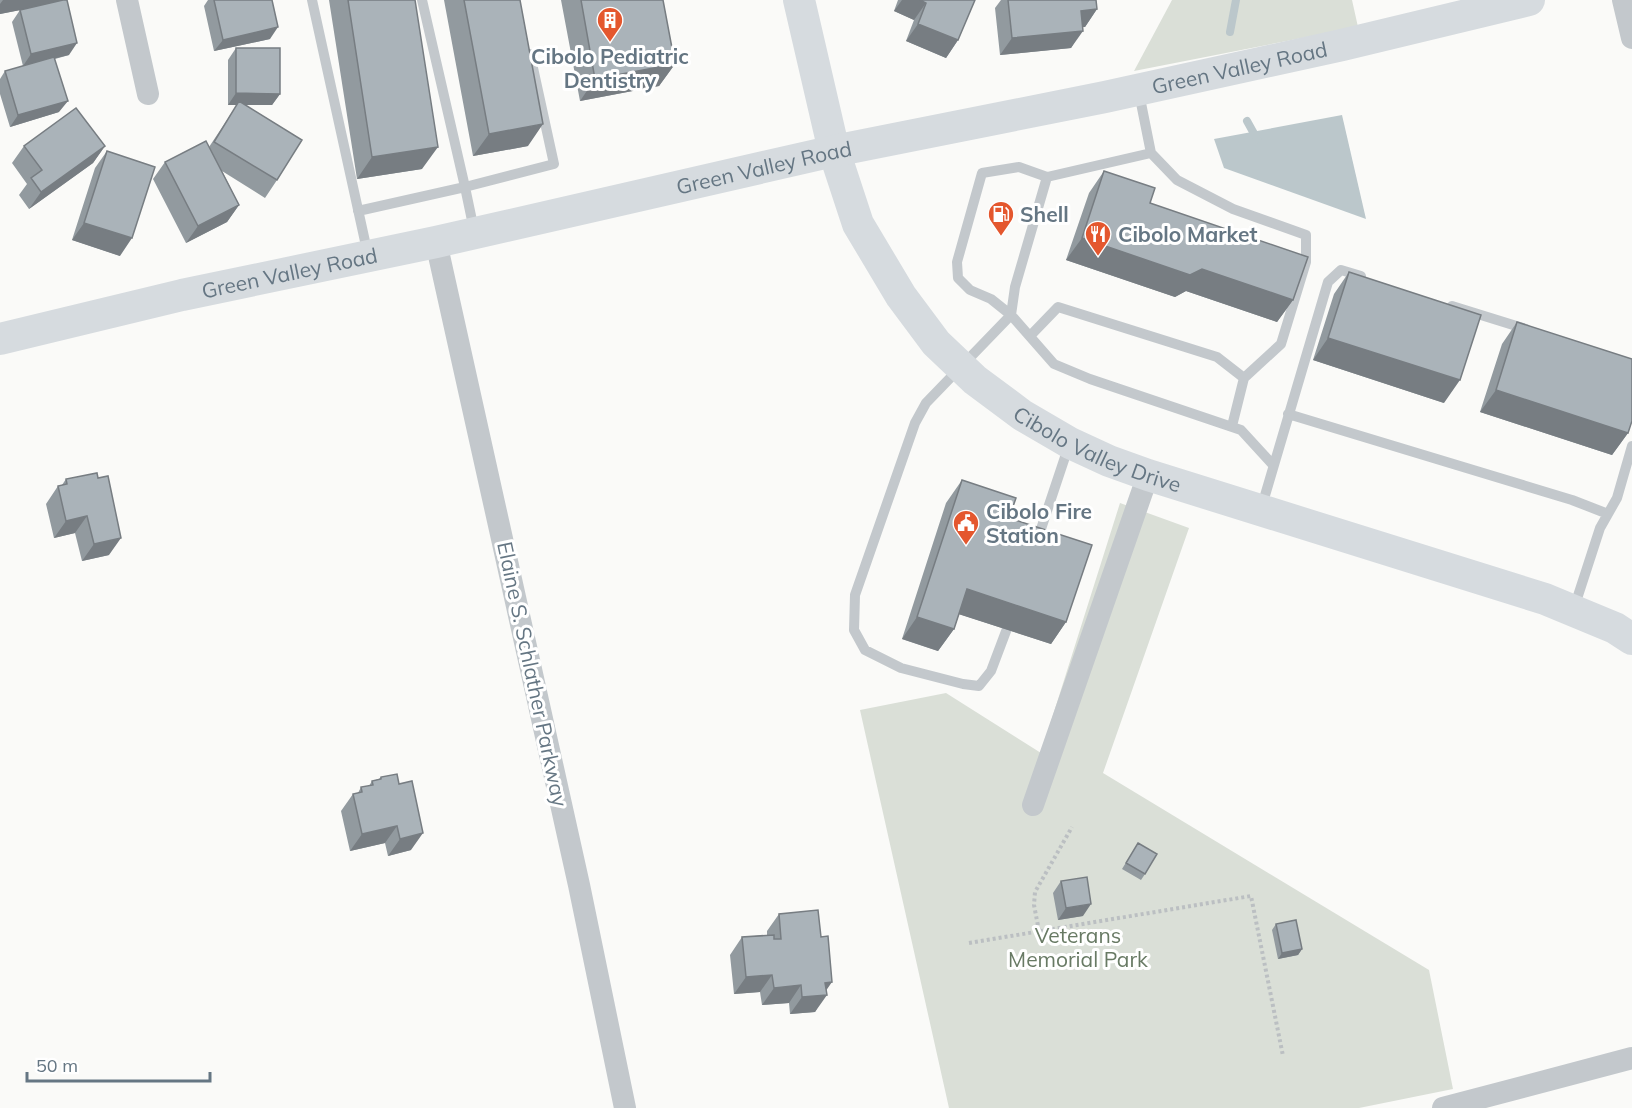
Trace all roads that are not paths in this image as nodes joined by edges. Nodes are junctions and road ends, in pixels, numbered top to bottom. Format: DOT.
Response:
graph roads {
  1 [pos="127,0"];
  2 [pos="312,0"];
  3 [pos="422,0"];
  4 [pos="800,0"];
  5 [pos="1530,0"];
  6 [pos="1623,0"];
  7 [pos="1632,38"];
  8 [pos="528,47"];
  9 [pos="1138,90"];
  10 [pos="148,94"];
  11 [pos="834,151"];
  12 [pos="1151,153"];
  13 [pos="1047,177"];
  14 [pos="465,187"];
  15 [pos="358,211"];
  16 [pos="474,233"];
  17 [pos="436,242"];
  18 [pos="368,256"];
  19 [pos="1375,281"];
  20 [pos="1443,303"];
  21 [pos="1011,315"];
  22 [pos="1533,332"];
  23 [pos="1030,336"];
  24 [pos="0,339"];
  25 [pos="962,367"];
  26 [pos="1244,378"];
  27 [pos="1288,414"];
  28 [pos="1232,426"];
  29 [pos="1070,443"];
  30 [pos="1632,446"];
  31 [pos="1273,465"];
  32 [pos="1148,475"];
  33 [pos="1261,509"];
  34 [pos="1608,514"];
  35 [pos="1033,553"];
  36 [pos="1014,608"];
  37 [pos="1573,611"];
  38 [pos="1632,639"];
  39 [pos="1033,805"];
  40 [pos="1632,1058"];
  41 [pos="625,1108"];
  42 [pos="1443,1108"];
  1 -- 10 [label="street"];
  2 -- 15 [label="lane"];
  3 -- 14 [label="lane"];
  4 -- 11 [label="street, Cibolo Valley Drive"];
  5 -- 9 [label="street, Green Valley Road"];
  6 -- 7 [label="street"];
  8 -- 14 [label="lane"];
  9 -- 11 [label="street, Green Valley Road"];
  9 -- 12 [label="lane"];
  11 -- 16 [label="street, Green Valley Road"];
  11 -- 25 [label="street, Cibolo Valley Drive"];
  12 -- 13 [label="lane"];
  12 -- 26 [label="lane"];
  13 -- 21 [label="lane"];
  13 -- 21 [label="lane"];
  14 -- 15 [label="lane"];
  14 -- 16 [label="lane"];
  15 -- 18 [label="lane"];
  16 -- 17 [label="street, Green Valley Road"];
  17 -- 18 [label="street, Green Valley Road"];
  17 -- 41 [label="street, Elaine S. Schlather Parkway"];
  18 -- 24 [label="street, Green Valley Road"];
  19 -- 27 [label="lane"];
  20 -- 22 [label="lane"];
  21 -- 23 [label="lane"];
  21 -- 25 [label="lane"];
  23 -- 26 [label="lane"];
  23 -- 28 [label="lane"];
  25 -- 29 [label="street, Cibolo Valley Drive"];
  25 -- 36 [label="lane"];
  26 -- 28 [label="lane"];
  27 -- 31 [label="lane"];
  27 -- 34 [label="lane"];
  28 -- 31 [label="lane"];
  29 -- 32 [label="street, Cibolo Valley Drive"];
  29 -- 35 [label="lane"];
  30 -- 34 [label="lane"];
  31 -- 33 [label="lane"];
  32 -- 33 [label="street, Cibolo Valley Drive"];
  32 -- 39 [label="street"];
  33 -- 37 [label="street, Cibolo Valley Drive"];
  34 -- 37 [label="lane"];
  37 -- 38 [label="street, Cibolo Valley Drive"];
  40 -- 42 [label="street"];
}
